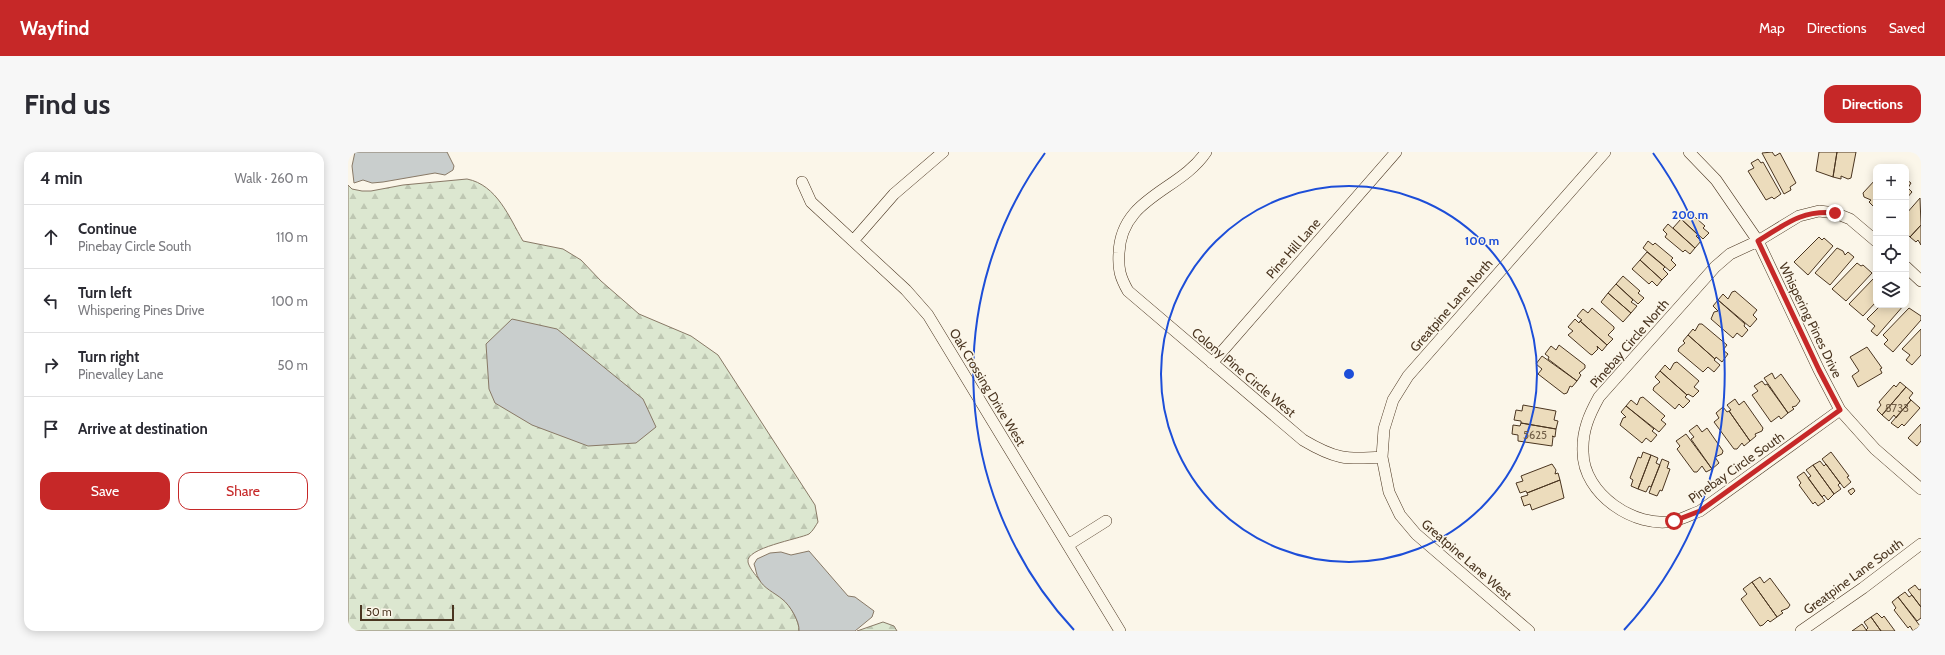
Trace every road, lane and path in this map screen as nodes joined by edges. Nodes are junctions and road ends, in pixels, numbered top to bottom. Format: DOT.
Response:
graph roads {
  1 [pos="942,152"];
  2 [pos="1206,152"];
  3 [pos="1396,152"];
  4 [pos="1605,152"];
  5 [pos="1689,152"];
  6 [pos="802,182"];
  7 [pos="1873,238"];
  8 [pos="853,240"];
  9 [pos="1758,241"];
  10 [pos="1909,270"];
  11 [pos="1921,280"];
  12 [pos="1212,363"];
  13 [pos="1840,410"];
  14 [pos="1382,457"];
  15 [pos="1921,489"];
  16 [pos="1601,493"];
  17 [pos="1106,521"];
  18 [pos="1921,544"];
  19 [pos="1068,545"];
  20 [pos="1120,631"];
  21 [pos="1529,631"];
  22 [pos="1801,631"];
  1 -- 8 [label="street"];
  2 -- 12 [label="street, Colony Pine Circle West"];
  3 -- 12 [label="street, Pine Hill Lane"];
  4 -- 14 [label="street, Greatpine Lane North"];
  5 -- 9 [label="street, Whispering Pines Drive"];
  6 -- 8 [label="street, Oak Crossing Drive West"];
  7 -- 9 [label="street, Pinebay Circle North"];
  8 -- 19 [label="street, Oak Crossing Drive West"];
  9 -- 13 [label="street, Whispering Pines Drive"];
  9 -- 16 [label="street, Pinebay Circle North"];
  10 -- 11 [label="street"];
  12 -- 14 [label="street, Colony Pine Circle West"];
  13 -- 15 [label="street, Whispering Pines Drive"];
  13 -- 16 [label="street, Pinebay Circle South"];
  14 -- 21 [label="street, Greatpine Lane West"];
  17 -- 19 [label="street"];
  18 -- 22 [label="street, Greatpine Lane South"];
  19 -- 20 [label="street, Oak Crossing Drive West"];
}
